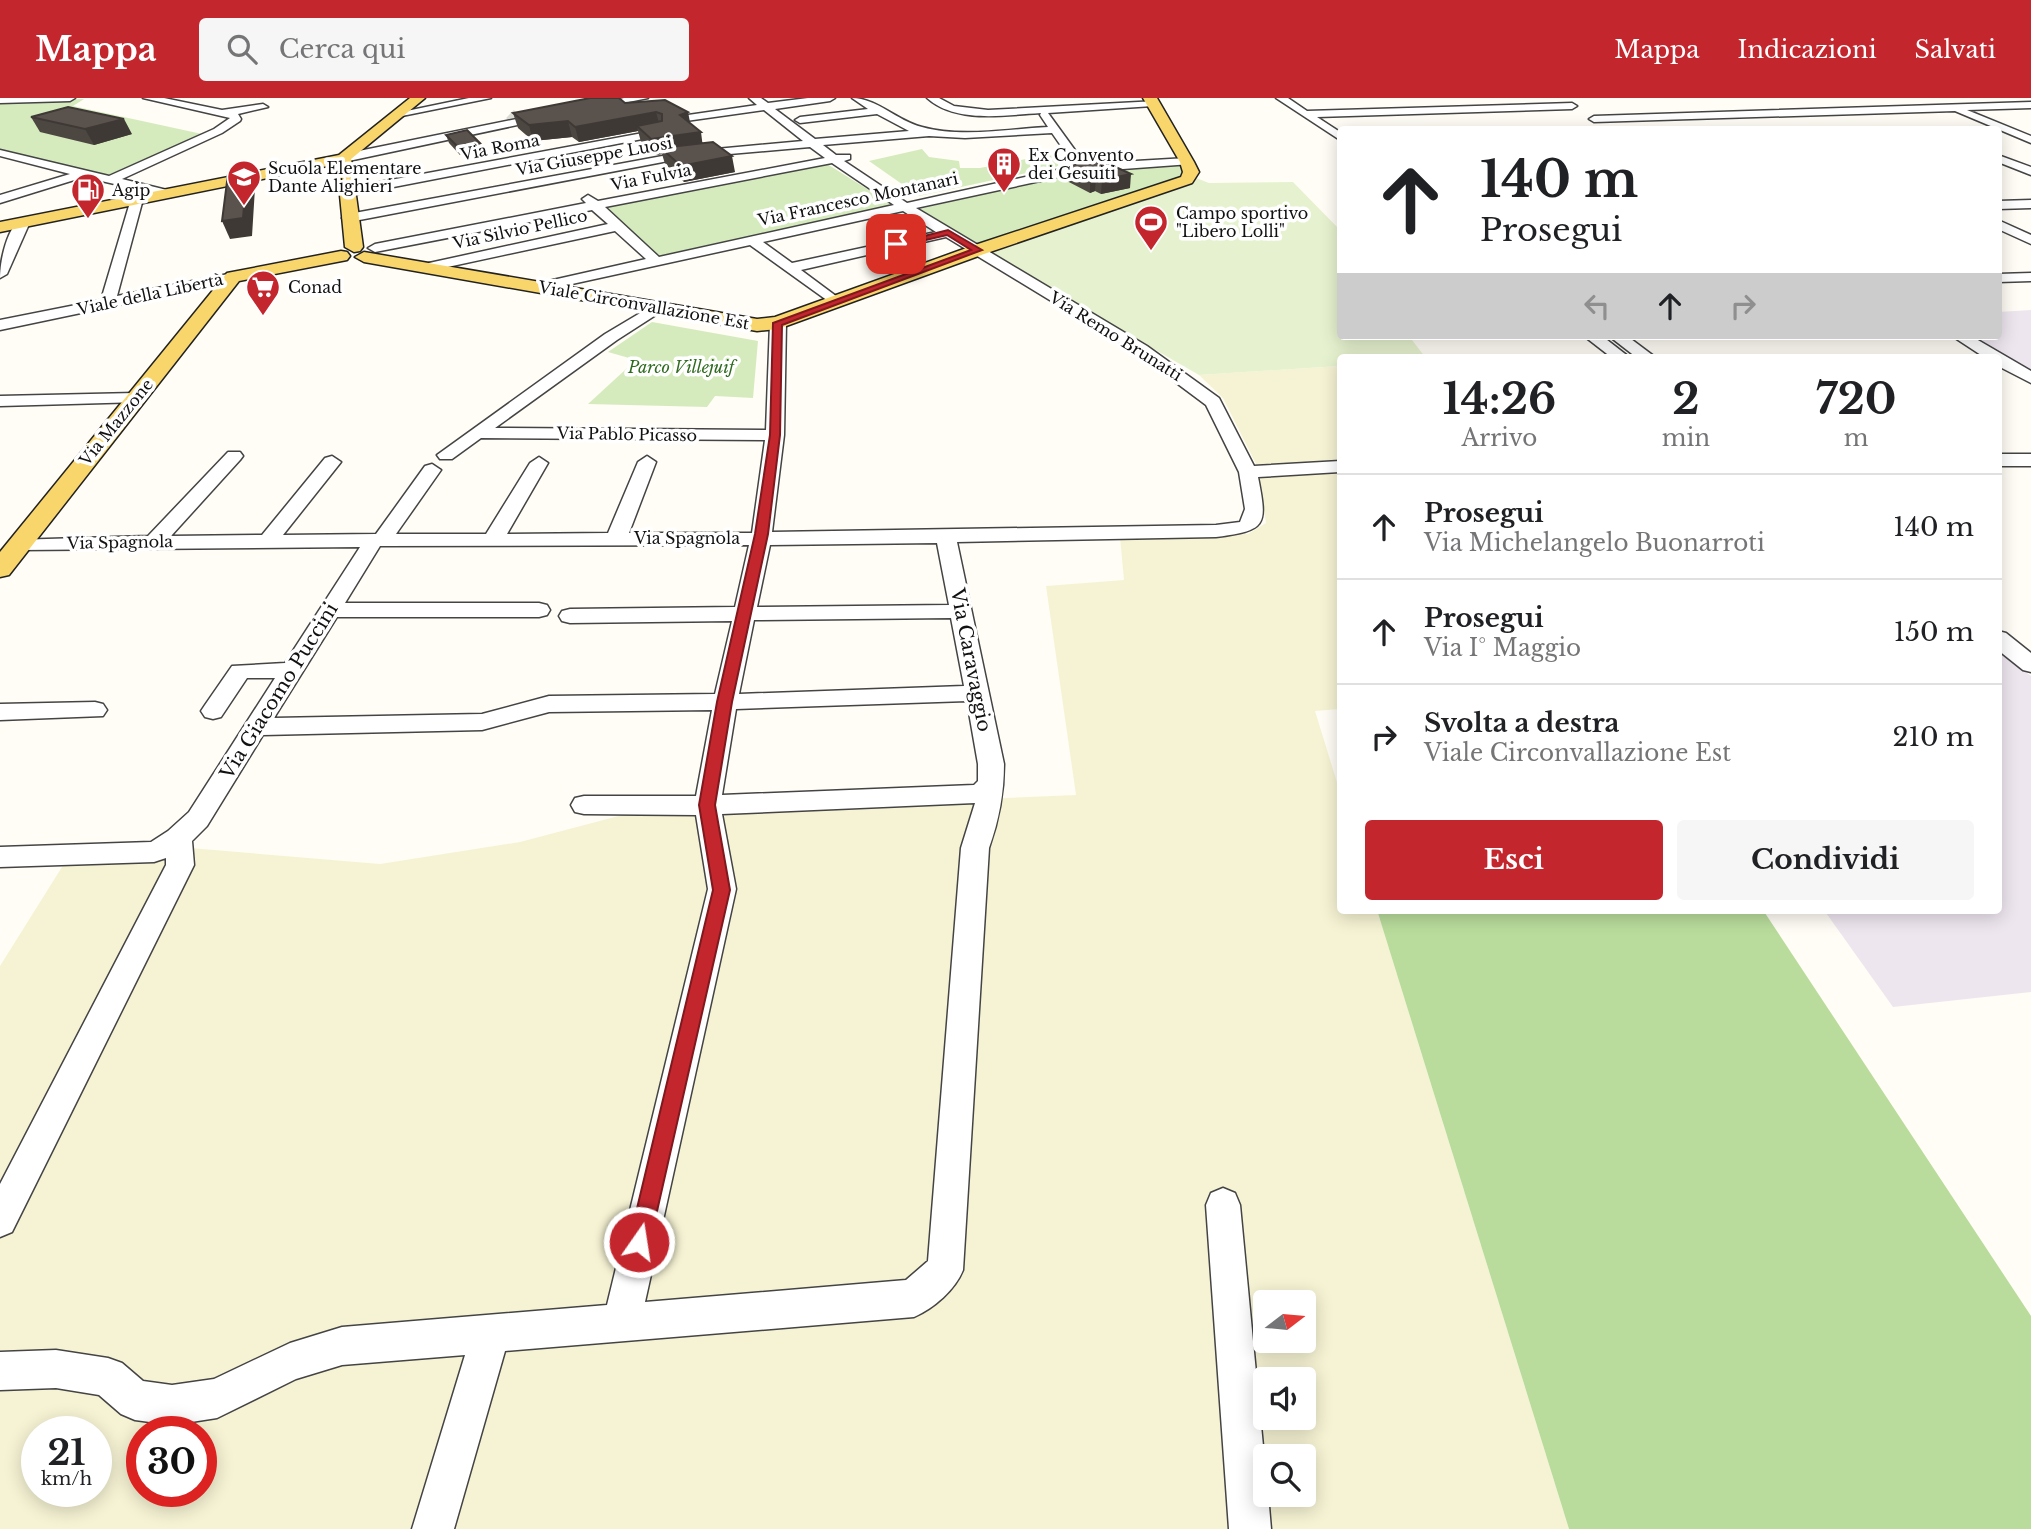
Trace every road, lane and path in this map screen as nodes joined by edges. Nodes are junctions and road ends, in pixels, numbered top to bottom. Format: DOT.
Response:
graph roads {
  1 [pos="70,98"];
  2 [pos="418,98"];
  3 [pos="486,98"];
  4 [pos="754,98"];
  5 [pos="830,98"];
  6 [pos="857,98"];
  7 [pos="1030,98"];
  8 [pos="1282,98"];
  9 [pos="1483,98"];
  10 [pos="1558,98"];
  11 [pos="1857,98"];
  12 [pos="154,99"];
  13 [pos="634,99"];
  14 [pos="824,99"];
  15 [pos="0,100"];
  16 [pos="996,100"];
  17 [pos="1152,100"];
  18 [pos="937,101"];
  19 [pos="2031,105"];
  20 [pos="1572,106"];
  21 [pos="263,107"];
  22 [pos="768,107"];
  23 [pos="1498,108"];
  24 [pos="1952,108"];
  25 [pos="878,110"];
  26 [pos="1885,110"];
  27 [pos="1041,111"];
  28 [pos="1829,112"];
  29 [pos="223,113"];
  30 [pos="397,114"];
  31 [pos="647,114"];
  32 [pos="1304,114"];
  33 [pos="1767,114"];
  34 [pos="1594,119"];
  35 [pos="1908,120"];
  36 [pos="513,121"];
  37 [pos="787,121"];
  38 [pos="1789,124"];
  39 [pos="1858,125"];
  40 [pos="1605,126"];
  41 [pos="1996,126"];
  42 [pos="2002,128"];
  43 [pos="1056,130"];
  44 [pos="931,132"];
  45 [pos="1337,134"];
  46 [pos="2031,140"];
  47 [pos="814,142"];
  48 [pos="672,144"];
  49 [pos="0,153"];
  50 [pos="2020,153"];
  51 [pos="543,155"];
  52 [pos="2002,155"];
  53 [pos="344,158"];
  54 [pos="2002,158"];
  55 [pos="835,160"];
  56 [pos="652,161"];
  57 [pos="1187,162"];
  58 [pos="1082,168"];
  59 [pos="2031,171"];
  60 [pos="84,174"];
  61 [pos="565,177"];
  62 [pos="2031,177"];
  63 [pos="2009,178"];
  64 [pos="110,180"];
  65 [pos="351,182"];
  66 [pos="685,188"];
  67 [pos="167,194"];
  68 [pos="0,199"];
  69 [pos="137,200"];
  70 [pos="2031,204"];
  71 [pos="2002,205"];
  72 [pos="596,206"];
  73 [pos="905,207"];
  74 [pos="349,218"];
  75 [pos="23,222"];
  76 [pos="618,226"];
  77 [pos="2002,226"];
  78 [pos="0,227"];
  79 [pos="948,233"];
  80 [pos="753,240"];
  81 [pos="2031,240"];
  82 [pos="961,241"];
  83 [pos="978,250"];
  84 [pos="358,252"];
  85 [pos="656,261"];
  86 [pos="429,267"];
  87 [pos="791,268"];
  88 [pos="0,274"];
  89 [pos="233,277"];
  90 [pos="2031,277"];
  91 [pos="2002,278"];
  92 [pos="805,279"];
  93 [pos="540,287"];
  94 [pos="108,302"];
  95 [pos="835,302"];
  96 [pos="657,307"];
  97 [pos="778,323"];
  98 [pos="0,325"];
  99 [pos="1598,340"];
  100 [pos="1623,340"];
  101 [pos="1967,340"];
  102 [pos="1617,354"];
  103 [pos="1643,354"];
  104 [pos="1990,354"];
  105 [pos="2002,361"];
  106 [pos="2031,378"];
  107 [pos="135,398"];
  108 [pos="0,401"];
  109 [pos="478,432"];
  110 [pos="775,435"];
  111 [pos="446,455"];
  112 [pos="234,456"];
  113 [pos="2002,460"];
  114 [pos="2031,460"];
  115 [pos="332,462"];
  116 [pos="646,462"];
  117 [pos="539,463"];
  118 [pos="1337,466"];
  119 [pos="432,470"];
  120 [pos="1248,472"];
  121 [pos="617,537"];
  122 [pos="946,537"];
  123 [pos="494,538"];
  124 [pos="761,538"];
  125 [pos="378,540"];
  126 [pos="155,541"];
  127 [pos="268,541"];
  128 [pos="20,544"];
  129 [pos="0,569"];
  130 [pos="330,610"];
  131 [pos="539,610"];
  132 [pos="962,611"];
  133 [pos="744,614"];
  134 [pos="570,617"];
  135 [pos="2002,641"];
  136 [pos="2031,665"];
  137 [pos="292,670"];
  138 [pos="977,693"];
  139 [pos="725,702"];
  140 [pos="95,710"];
  141 [pos="213,711"];
  142 [pos="0,712"];
  143 [pos="257,727"];
  144 [pos="992,783"];
  145 [pos="584,805"];
  146 [pos="707,805"];
  147 [pos="179,839"];
  148 [pos="0,857"];
  149 [pos="1223,1205"];
  150 [pos="0,1220"];
  151 [pos="621,1324"];
  152 [pos="491,1333"];
  153 [pos="0,1371"];
  154 [pos="433,1529"];
  155 [pos="1250,1529"];
  1 -- 15 [label="street"];
  2 -- 30 [label="main road"];
  3 -- 30 [label="street"];
  4 -- 22 [label="street, Via Remo Brunatti"];
  5 -- 14 [label="street"];
  6 -- 25 [label="street"];
  7 -- 27 [label="street"];
  8 -- 32 [label="street"];
  9 -- 23 [label="street"];
  10 -- 20 [label="street"];
  11 -- 26 [label="street"];
  12 -- 29 [label="street"];
  13 -- 31 [label="street"];
  13 -- 31 [label="street"];
  13 -- 36 [label="street"];
  14 -- 22 [label="street"];
  16 -- 18 [label="street"];
  17 -- 27 [label="street"];
  17 -- 57 [label="main road"];
  18 -- 27 [label="street"];
  19 -- 24 [label="street"];
  20 -- 23 [label="street"];
  20 -- 34 [label="street"];
  21 -- 29 [label="street"];
  22 -- 31 [label="street"];
  22 -- 37 [label="street, Via Remo Brunatti"];
  23 -- 32 [label="street"];
  24 -- 26 [label="street"];
  24 -- 41 [label="street"];
  25 -- 37 [label="street"];
  25 -- 44 [label="street"];
  26 -- 28 [label="street"];
  26 -- 35 [label="street"];
  27 -- 43 [label="street"];
  28 -- 33 [label="street"];
  28 -- 39 [label="street"];
  29 -- 64 [label="street"];
  30 -- 53 [label="main road"];
  31 -- 48 [label="street"];
  32 -- 45 [label="street"];
  33 -- 34 [label="street"];
  33 -- 38 [label="street"];
  34 -- 40 [label="street"];
  36 -- 51 [label="street"];
  36 -- 53 [label="street"];
  37 -- 47 [label="street, Via Remo Brunatti"];
  42 -- 46 [label="street"];
  43 -- 44 [label="street"];
  43 -- 58 [label="street"];
  44 -- 47 [label="street, Via Giuseppe Luosi"];
  44 -- 55 [label="street, Via Fulvia"];
  47 -- 48 [label="street, Via Giuseppe Luosi"];
  47 -- 55 [label="street, Via Remo Brunatti"];
  48 -- 51 [label="street, Via Roma"];
  48 -- 56 [label="street, Via Giuseppe Luosi"];
  49 -- 60 [label="street"];
  50 -- 52 [label="street"];
  51 -- 61 [label="street"];
  51 -- 65 [label="street, Via Roma"];
  53 -- 65 [label="main road"];
  53 -- 67 [label="main road"];
  54 -- 59 [label="street"];
  55 -- 66 [label="street, Via Fulvia"];
  55 -- 73 [label="street, Via Remo Brunatti"];
  56 -- 61 [label="street, Via Giuseppe Luosi"];
  56 -- 66 [label="street"];
  57 -- 58 [label="street, Via Francesco Montanari"];
  57 -- 83 [label="main road, Viale Circonvallazione Est"];
  58 -- 73 [label="street, Via Francesco Montanari"];
  60 -- 64 [label="street"];
  60 -- 68 [label="street"];
  61 -- 72 [label="street"];
  61 -- 74 [label="street, Via Giuseppe Luosi"];
  62 -- 63 [label="street"];
  64 -- 67 [label="street"];
  65 -- 74 [label="main road"];
  66 -- 72 [label="street, Via Fulvia"];
  67 -- 69 [label="main road"];
  69 -- 75 [label="main road"];
  69 -- 94 [label="street"];
  70 -- 71 [label="street"];
  72 -- 76 [label="street"];
  72 -- 84 [label="street, Via Fulvia"];
  73 -- 79 [label="street, Via Remo Brunatti"];
  73 -- 80 [label="street, Via Francesco Montanari"];
  74 -- 84 [label="main road"];
  75 -- 78 [label="main road"];
  75 -- 88 [label="street"];
  76 -- 85 [label="street"];
  76 -- 86 [label="street, Via Silvio Pellico"];
  77 -- 81 [label="street"];
  79 -- 82 [label="street, Via Remo Brunatti"];
  79 -- 87 [label="street"];
  80 -- 85 [label="street, Via Francesco Montanari"];
  80 -- 87 [label="street"];
  82 -- 83 [label="street, Via Remo Brunatti"];
  82 -- 92 [label="street"];
  83 -- 95 [label="main road, Viale Circonvallazione Est"];
  83 -- 120 [label="street, Via Remo Brunatti"];
  84 -- 86 [label="main road, Viale Circonvallazione Est"];
  84 -- 89 [label="main road, Viale della Libertà"];
  85 -- 93 [label="street, Via Francesco Montanari"];
  86 -- 93 [label="main road, Viale Circonvallazione Est"];
  87 -- 92 [label="street"];
  89 -- 94 [label="street, Viale della Libertà"];
  89 -- 107 [label="main road, Via Mazzone"];
  90 -- 91 [label="street"];
  92 -- 95 [label="street"];
  93 -- 96 [label="main road, Viale Circonvallazione Est"];
  94 -- 98 [label="street, Viale della Libertà"];
  95 -- 97 [label="main road, Viale Circonvallazione Est"];
  96 -- 97 [label="main road, Viale Circonvallazione Est"];
  96 -- 109 [label="street"];
  97 -- 110 [label="street"];
  99 -- 102 [label="street"];
  100 -- 103 [label="street"];
  101 -- 104 [label="street"];
  105 -- 106 [label="street"];
  107 -- 108 [label="street"];
  107 -- 128 [label="main road, Via Mazzone"];
  109 -- 110 [label="street, Via Pablo Picasso"];
  109 -- 111 [label="street"];
  110 -- 124 [label="street"];
  112 -- 126 [label="street"];
  113 -- 114 [label="street"];
  115 -- 127 [label="street"];
  116 -- 121 [label="street"];
  117 -- 123 [label="street"];
  118 -- 120 [label="street"];
  119 -- 125 [label="street"];
  120 -- 122 [label="street, Via Spagnola"];
  121 -- 123 [label="street, Via Spagnola"];
  121 -- 124 [label="street, Via Spagnola"];
  122 -- 124 [label="street, Via Spagnola"];
  122 -- 132 [label="street, Via Caravaggio"];
  123 -- 125 [label="street, Via Spagnola"];
  124 -- 133 [label="street"];
  125 -- 127 [label="street, Via Spagnola"];
  125 -- 130 [label="street, Via Giacomo Puccini"];
  126 -- 127 [label="street, Via Spagnola"];
  126 -- 128 [label="street, Via Spagnola"];
  128 -- 129 [label="main road, Via Mazzone"];
  130 -- 131 [label="street"];
  130 -- 137 [label="street, Via Giacomo Puccini"];
  132 -- 133 [label="street"];
  132 -- 138 [label="street, Via Caravaggio"];
  133 -- 134 [label="street"];
  133 -- 139 [label="street"];
  135 -- 136 [label="street"];
  137 -- 141 [label="street"];
  137 -- 143 [label="street, Via Giacomo Puccini"];
  138 -- 139 [label="street"];
  138 -- 144 [label="street, Via Caravaggio"];
  139 -- 143 [label="street"];
  139 -- 146 [label="street"];
  140 -- 142 [label="street"];
  143 -- 147 [label="street, Via Giacomo Puccini"];
  144 -- 146 [label="street"];
  144 -- 151 [label="street, Via Caravaggio"];
  145 -- 146 [label="street"];
  146 -- 151 [label="street"];
  147 -- 148 [label="street"];
  147 -- 150 [label="street"];
  149 -- 155 [label="street"];
  151 -- 152 [label="street, Via Caravaggio"];
  152 -- 153 [label="street, Via Caravaggio"];
  152 -- 154 [label="street"];
}
